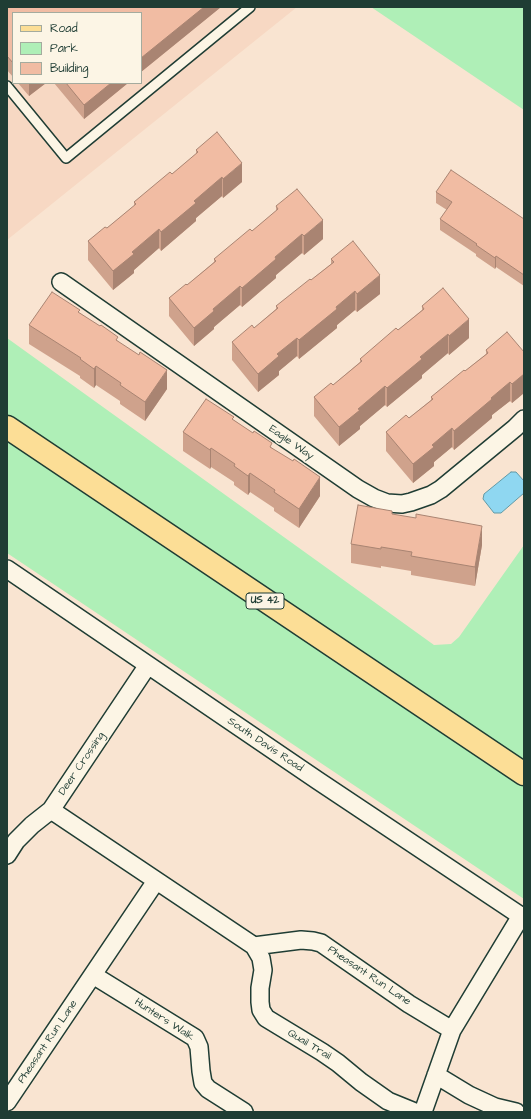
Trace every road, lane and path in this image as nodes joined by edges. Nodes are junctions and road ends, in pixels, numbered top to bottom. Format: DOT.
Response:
graph roads {
  1 [pos="250,7"];
  2 [pos="7,86"];
  3 [pos="62,282"];
  4 [pos="524,419"];
  5 [pos="7,427"];
  6 [pos="7,569"];
  7 [pos="148,665"];
  8 [pos="524,774"];
  9 [pos="51,810"];
  10 [pos="7,855"];
  11 [pos="156,882"];
  12 [pos="523,917"];
  13 [pos="254,946"];
  14 [pos="93,976"];
  15 [pos="452,1030"];
  16 [pos="436,1074"];
  17 [pos="7,1102"];
  18 [pos="244,1112"];
  19 [pos="415,1112"];
  20 [pos="423,1112"];
  21 [pos="516,1112"];
  1 -- 2 [label="lane"];
  3 -- 4 [label="street, Eagle Way"];
  5 -- 8 [label="main road, US 42"];
  6 -- 7 [label="street, South Davis Road"];
  7 -- 9 [label="street, Deer Crossing"];
  7 -- 12 [label="street, South Davis Road"];
  9 -- 10 [label="street, Deer Crossing"];
  9 -- 11 [label="street"];
  11 -- 13 [label="street"];
  11 -- 14 [label="street, Pheasant Run Lane"];
  12 -- 15 [label="street"];
  13 -- 15 [label="street, Pheasant Run Lane"];
  13 -- 19 [label="street, Quail Trail"];
  14 -- 17 [label="street, Pheasant Run Lane"];
  14 -- 18 [label="street, Hunters Walk"];
  15 -- 16 [label="street"];
  16 -- 20 [label="street"];
  16 -- 21 [label="street"];
}
